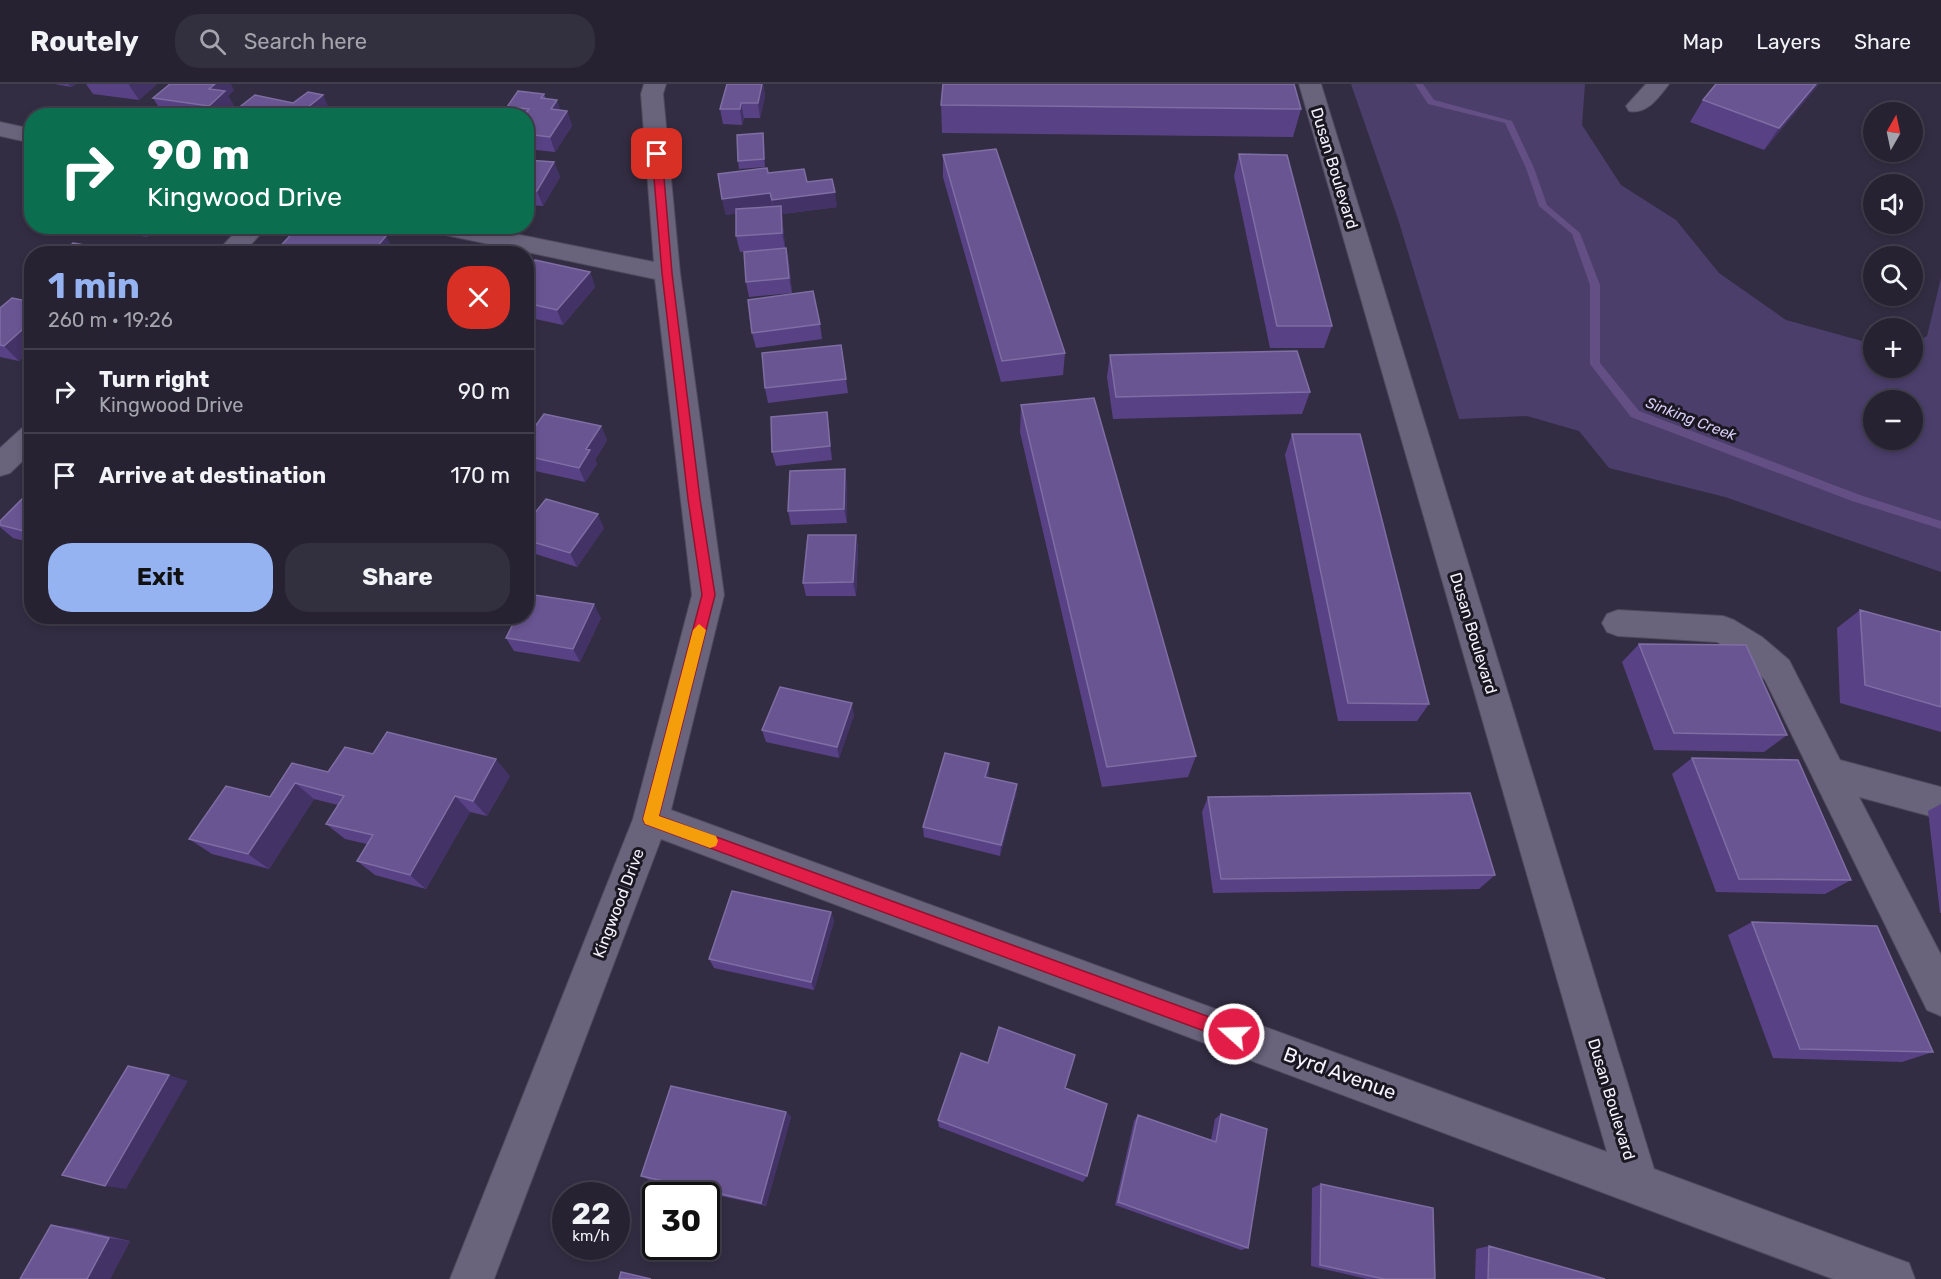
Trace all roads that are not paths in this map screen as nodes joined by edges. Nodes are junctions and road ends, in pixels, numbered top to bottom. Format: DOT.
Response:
graph roads {
  1 [pos="655,84"];
  2 [pos="1310,84"];
  3 [pos="1658,84"];
  4 [pos="1637,106"];
  5 [pos="0,129"];
  6 [pos="24,134"];
  7 [pos="248,234"];
  8 [pos="475,234"];
  9 [pos="235,246"];
  10 [pos="667,273"];
  11 [pos="24,442"];
  12 [pos="0,465"];
  13 [pos="1618,624"];
  14 [pos="1829,773"];
  15 [pos="1941,803"];
  16 [pos="651,819"];
  17 [pos="1941,996"];
  18 [pos="1637,1183"];
  19 [pos="472,1279"];
  20 [pos="1893,1279"];
  1 -- 10 [label="street, Kingwood Drive"];
  2 -- 18 [label="street, Dusan Boulevard"];
  3 -- 4 [label="street"];
  5 -- 6 [label="street"];
  7 -- 9 [label="street"];
  8 -- 10 [label="street"];
  10 -- 16 [label="street, Kingwood Drive"];
  11 -- 12 [label="street"];
  13 -- 14 [label="street"];
  14 -- 15 [label="street"];
  14 -- 17 [label="street"];
  16 -- 18 [label="street, Byrd Avenue"];
  16 -- 19 [label="street, Kingwood Drive"];
  18 -- 20 [label="street, Byrd Avenue"];
}
